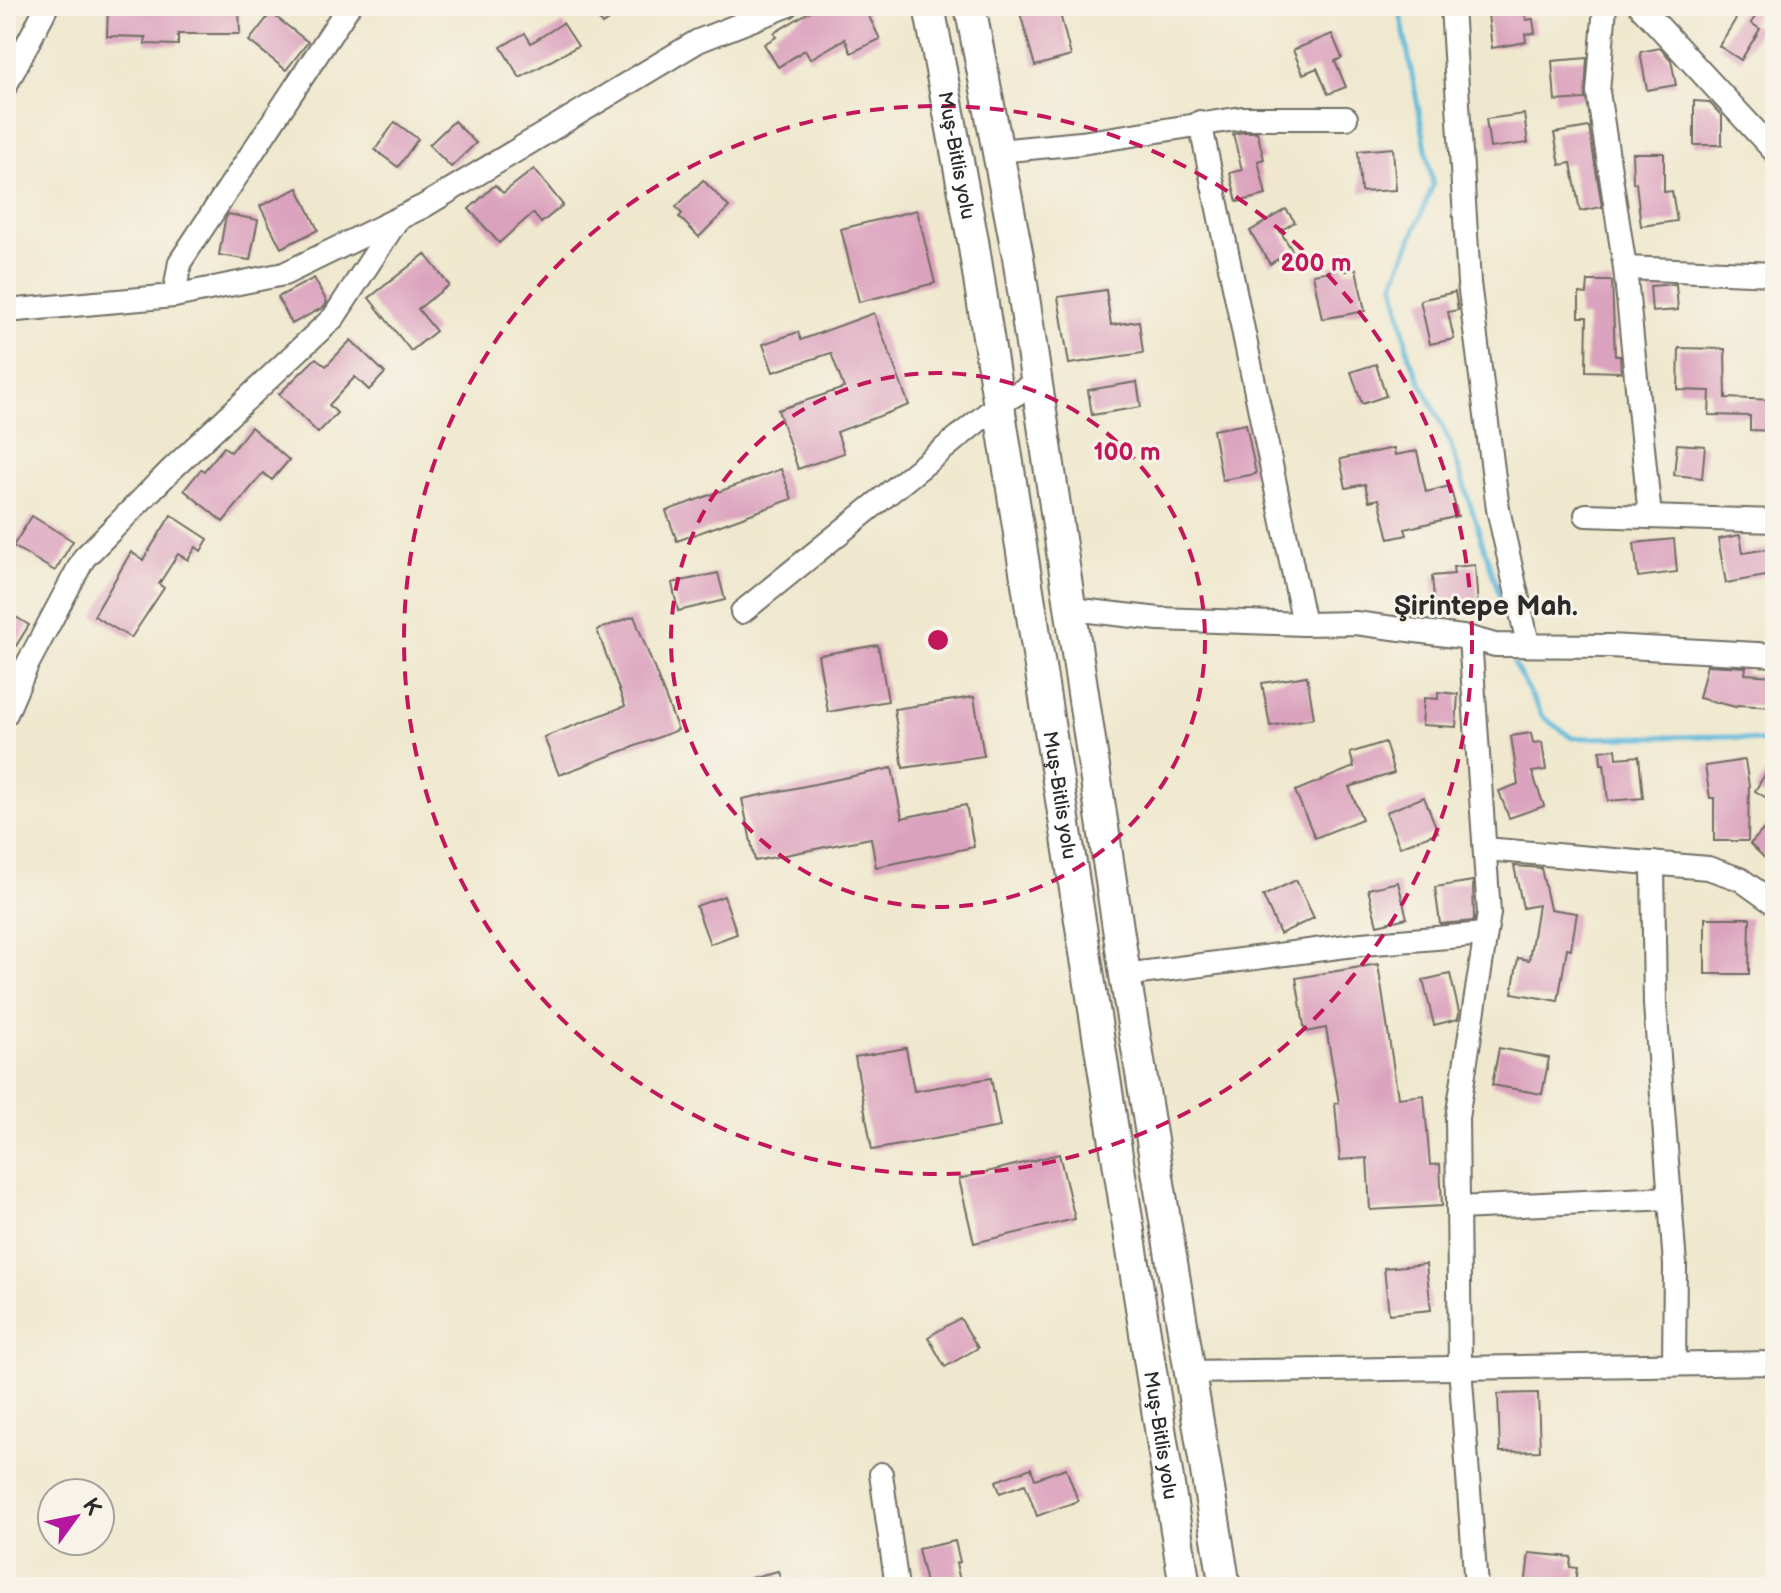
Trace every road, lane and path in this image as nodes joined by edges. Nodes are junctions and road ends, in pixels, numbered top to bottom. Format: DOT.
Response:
graph roads {
  1 [pos="47,6"];
  2 [pos="349,6"];
  3 [pos="787,6"];
  4 [pos="929,6"];
  5 [pos="970,6"];
  6 [pos="1452,6"];
  7 [pos="1605,6"];
  8 [pos="1640,6"];
  9 [pos="6,85"];
  10 [pos="1346,118"];
  11 [pos="1200,122"];
  12 [pos="998,151"];
  13 [pos="1775,152"];
  14 [pos="397,219"];
  15 [pos="1625,268"];
  16 [pos="1775,274"];
  17 [pos="174,296"];
  18 [pos="6,311"];
  19 [pos="1037,382"];
  20 [pos="999,404"];
  21 [pos="1586,515"];
  22 [pos="1650,517"];
  23 [pos="1775,521"];
  24 [pos="1072,609"];
  25 [pos="742,612"];
  26 [pos="1304,624"];
  27 [pos="1470,638"];
  28 [pos="1528,644"];
  29 [pos="1775,655"];
  30 [pos="6,714"];
  31 [pos="1485,849"];
  32 [pos="1653,863"];
  33 [pos="1775,904"];
  34 [pos="1485,934"];
  35 [pos="1125,975"];
  36 [pos="1670,1198"];
  37 [pos="1458,1208"];
  38 [pos="1775,1363"];
  39 [pos="1674,1364"];
  40 [pos="1460,1366"];
  41 [pos="1190,1372"];
  42 [pos="881,1474"];
  43 [pos="897,1587"];
  44 [pos="1185,1587"];
  45 [pos="1225,1587"];
  46 [pos="1476,1587"];
  1 -- 9 [label="street"];
  2 -- 17 [label="street"];
  3 -- 14 [label="street"];
  4 -- 20 [label="highway, Muş-Bitlis yolu"];
  5 -- 12 [label="highway, Muş-Bitlis yolu"];
  6 -- 28 [label="street"];
  7 -- 15 [label="street"];
  8 -- 13 [label="street"];
  10 -- 11 [label="street"];
  11 -- 12 [label="street"];
  11 -- 26 [label="street"];
  12 -- 19 [label="highway, Muş-Bitlis yolu"];
  14 -- 17 [label="street"];
  14 -- 30 [label="street"];
  15 -- 16 [label="street"];
  15 -- 22 [label="street"];
  17 -- 18 [label="street"];
  19 -- 20 [label="street"];
  19 -- 24 [label="highway, Muş-Bitlis yolu"];
  20 -- 25 [label="street"];
  20 -- 44 [label="highway, Muş-Bitlis yolu"];
  21 -- 22 [label="street"];
  22 -- 23 [label="street"];
  24 -- 26 [label="street"];
  24 -- 35 [label="highway, Muş-Bitlis yolu"];
  26 -- 27 [label="street"];
  27 -- 28 [label="street"];
  27 -- 31 [label="street"];
  28 -- 29 [label="street"];
  31 -- 32 [label="street"];
  31 -- 34 [label="street"];
  32 -- 33 [label="street"];
  32 -- 36 [label="street"];
  34 -- 35 [label="street"];
  34 -- 37 [label="street"];
  35 -- 41 [label="highway, Muş-Bitlis yolu"];
  36 -- 37 [label="street"];
  36 -- 39 [label="street"];
  37 -- 40 [label="street"];
  38 -- 39 [label="street"];
  39 -- 40 [label="street"];
  40 -- 41 [label="street"];
  40 -- 46 [label="street"];
  41 -- 45 [label="highway, Muş-Bitlis yolu"];
  42 -- 43 [label="street"];
}
